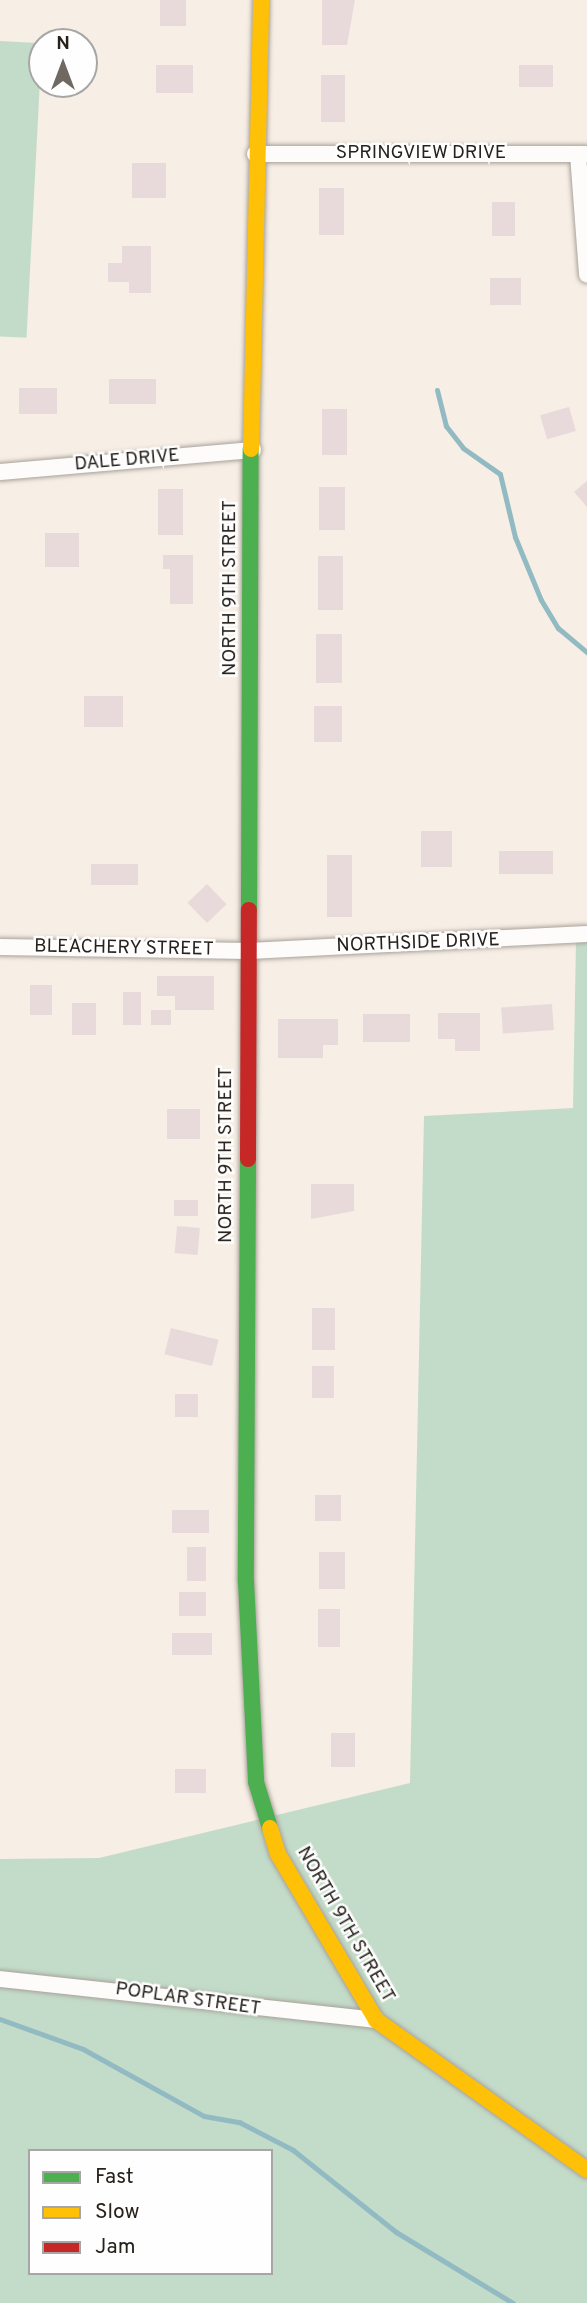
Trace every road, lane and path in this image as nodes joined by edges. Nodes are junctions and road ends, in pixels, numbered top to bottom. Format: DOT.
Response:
graph roads {
  1 [pos="261,0"];
  2 [pos="256,154"];
  3 [pos="583,154"];
  4 [pos="587,275"];
  5 [pos="253,450"];
  6 [pos="0,472"];
  7 [pos="587,934"];
  8 [pos="0,947"];
  9 [pos="249,951"];
  10 [pos="0,1979"];
  11 [pos="376,2020"];
  12 [pos="587,2170"];
  1 -- 2 [label="street, NORTH 9TH STREET"];
  2 -- 3 [label="street, SPRINGVIEW DRIVE"];
  2 -- 5 [label="street, NORTH 9TH STREET"];
  3 -- 4 [label="street"];
  5 -- 6 [label="street, DALE DRIVE"];
  5 -- 9 [label="street, NORTH 9TH STREET"];
  7 -- 9 [label="street, NORTHSIDE DRIVE"];
  8 -- 9 [label="street, BLEACHERY STREET"];
  9 -- 11 [label="street, NORTH 9TH STREET"];
  10 -- 11 [label="street, POPLAR STREET"];
  11 -- 12 [label="street, NORTH 9TH STREET"];
}
